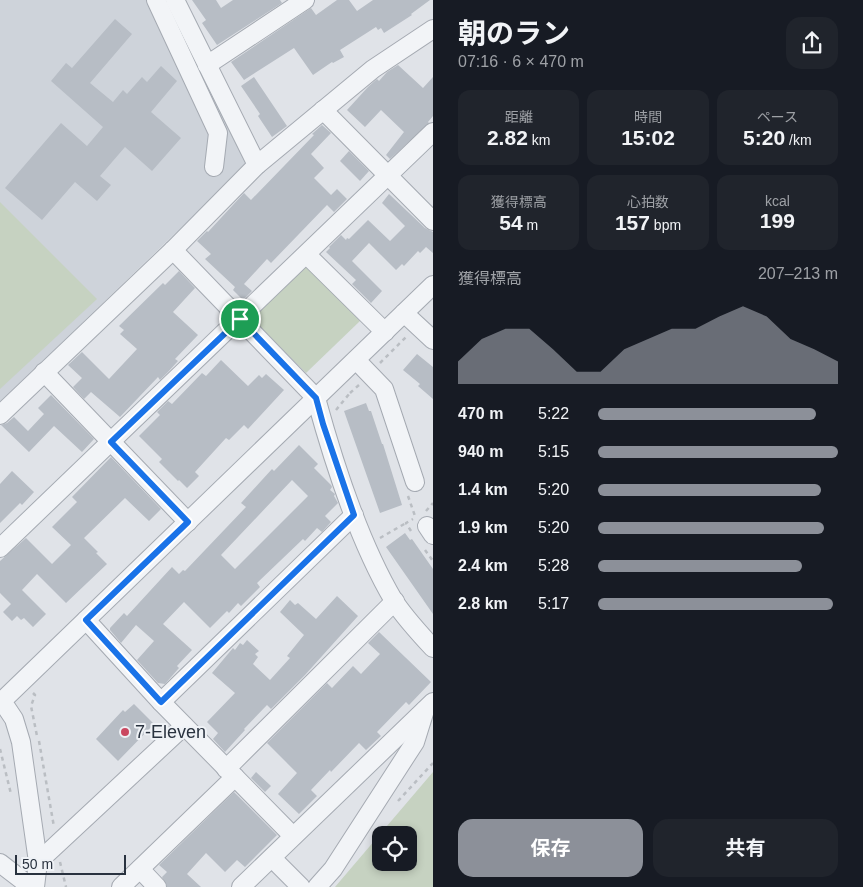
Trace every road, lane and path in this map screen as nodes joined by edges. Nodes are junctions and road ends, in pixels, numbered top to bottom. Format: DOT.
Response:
graph roads {
  1 [pos="156,0"];
  2 [pos="174,0"];
  3 [pos="305,0"];
  4 [pos="433,29"];
  5 [pos="207,65"];
  6 [pos="323,110"];
  7 [pos="433,132"];
  8 [pos="257,165"];
  9 [pos="214,167"];
  10 [pos="389,176"];
  11 [pos="433,221"];
  12 [pos="173,250"];
  13 [pos="306,255"];
  14 [pos="433,285"];
  15 [pos="404,313"];
  16 [pos="240,319"];
  17 [pos="384,332"];
  18 [pos="410,333"];
  19 [pos="433,340"];
  20 [pos="356,360"];
  21 [pos="44,372"];
  22 [pos="364,379"];
  23 [pos="316,398"];
  24 [pos="0,415"];
  25 [pos="111,442"];
  26 [pos="415,482"];
  27 [pos="354,515"];
  28 [pos="188,522"];
  29 [pos="406,523"];
  30 [pos="373,543"];
  31 [pos="0,548"];
  32 [pos="395,602"];
  33 [pos="86,620"];
  34 [pos="433,648"];
  35 [pos="22,682"];
  36 [pos="1,701"];
  37 [pos="161,702"];
  38 [pos="429,706"];
  39 [pos="184,726"];
  40 [pos="0,748"];
  41 [pos="230,773"];
  42 [pos="11,795"];
  43 [pos="293,836"];
  44 [pos="57,845"];
  45 [pos="272,858"];
  46 [pos="38,862"];
  47 [pos="0,863"];
  48 [pos="140,869"];
  49 [pos="31,887"];
  50 [pos="35,887"];
  51 [pos="66,887"];
  52 [pos="121,887"];
  53 [pos="157,887"];
  54 [pos="241,887"];
  55 [pos="301,887"];
  56 [pos="317,887"];
  1 -- 9 [label="street"];
  2 -- 5 [label="street"];
  3 -- 5 [label="street"];
  4 -- 6 [label="street"];
  5 -- 8 [label="street"];
  6 -- 8 [label="street"];
  6 -- 10 [label="street"];
  7 -- 10 [label="street"];
  8 -- 12 [label="street"];
  10 -- 11 [label="street"];
  10 -- 13 [label="street"];
  12 -- 16 [label="street"];
  12 -- 21 [label="street"];
  13 -- 16 [label="street"];
  13 -- 17 [label="street"];
  14 -- 15 [label="street"];
  15 -- 17 [label="street"];
  15 -- 19 [label="street"];
  16 -- 23 [label="street"];
  16 -- 25 [label="street"];
  17 -- 20 [label="street"];
  18 -- 22 [label="path"];
  20 -- 22 [label="street"];
  20 -- 23 [label="street"];
  21 -- 24 [label="street"];
  21 -- 25 [label="street"];
  22 -- 26 [label="street"];
  23 -- 27 [label="street"];
  23 -- 28 [label="street"];
  25 -- 28 [label="street"];
  25 -- 31 [label="street"];
  27 -- 32 [label="street"];
  27 -- 37 [label="street"];
  28 -- 33 [label="street"];
  29 -- 30 [label="path"];
  32 -- 34 [label="street"];
  32 -- 41 [label="street"];
  33 -- 35 [label="street"];
  33 -- 37 [label="street"];
  35 -- 36 [label="street"];
  35 -- 44 [label="path"];
  36 -- 46 [label="street"];
  37 -- 39 [label="street"];
  38 -- 43 [label="street"];
  38 -- 56 [label="street"];
  39 -- 41 [label="street"];
  39 -- 44 [label="street"];
  40 -- 42 [label="path"];
  41 -- 43 [label="street"];
  41 -- 48 [label="street"];
  43 -- 45 [label="street"];
  44 -- 46 [label="street"];
  44 -- 51 [label="path"];
  45 -- 54 [label="street"];
  45 -- 55 [label="street"];
  46 -- 50 [label="street"];
  47 -- 49 [label="street"];
  48 -- 52 [label="street"];
  48 -- 53 [label="street"];
}
